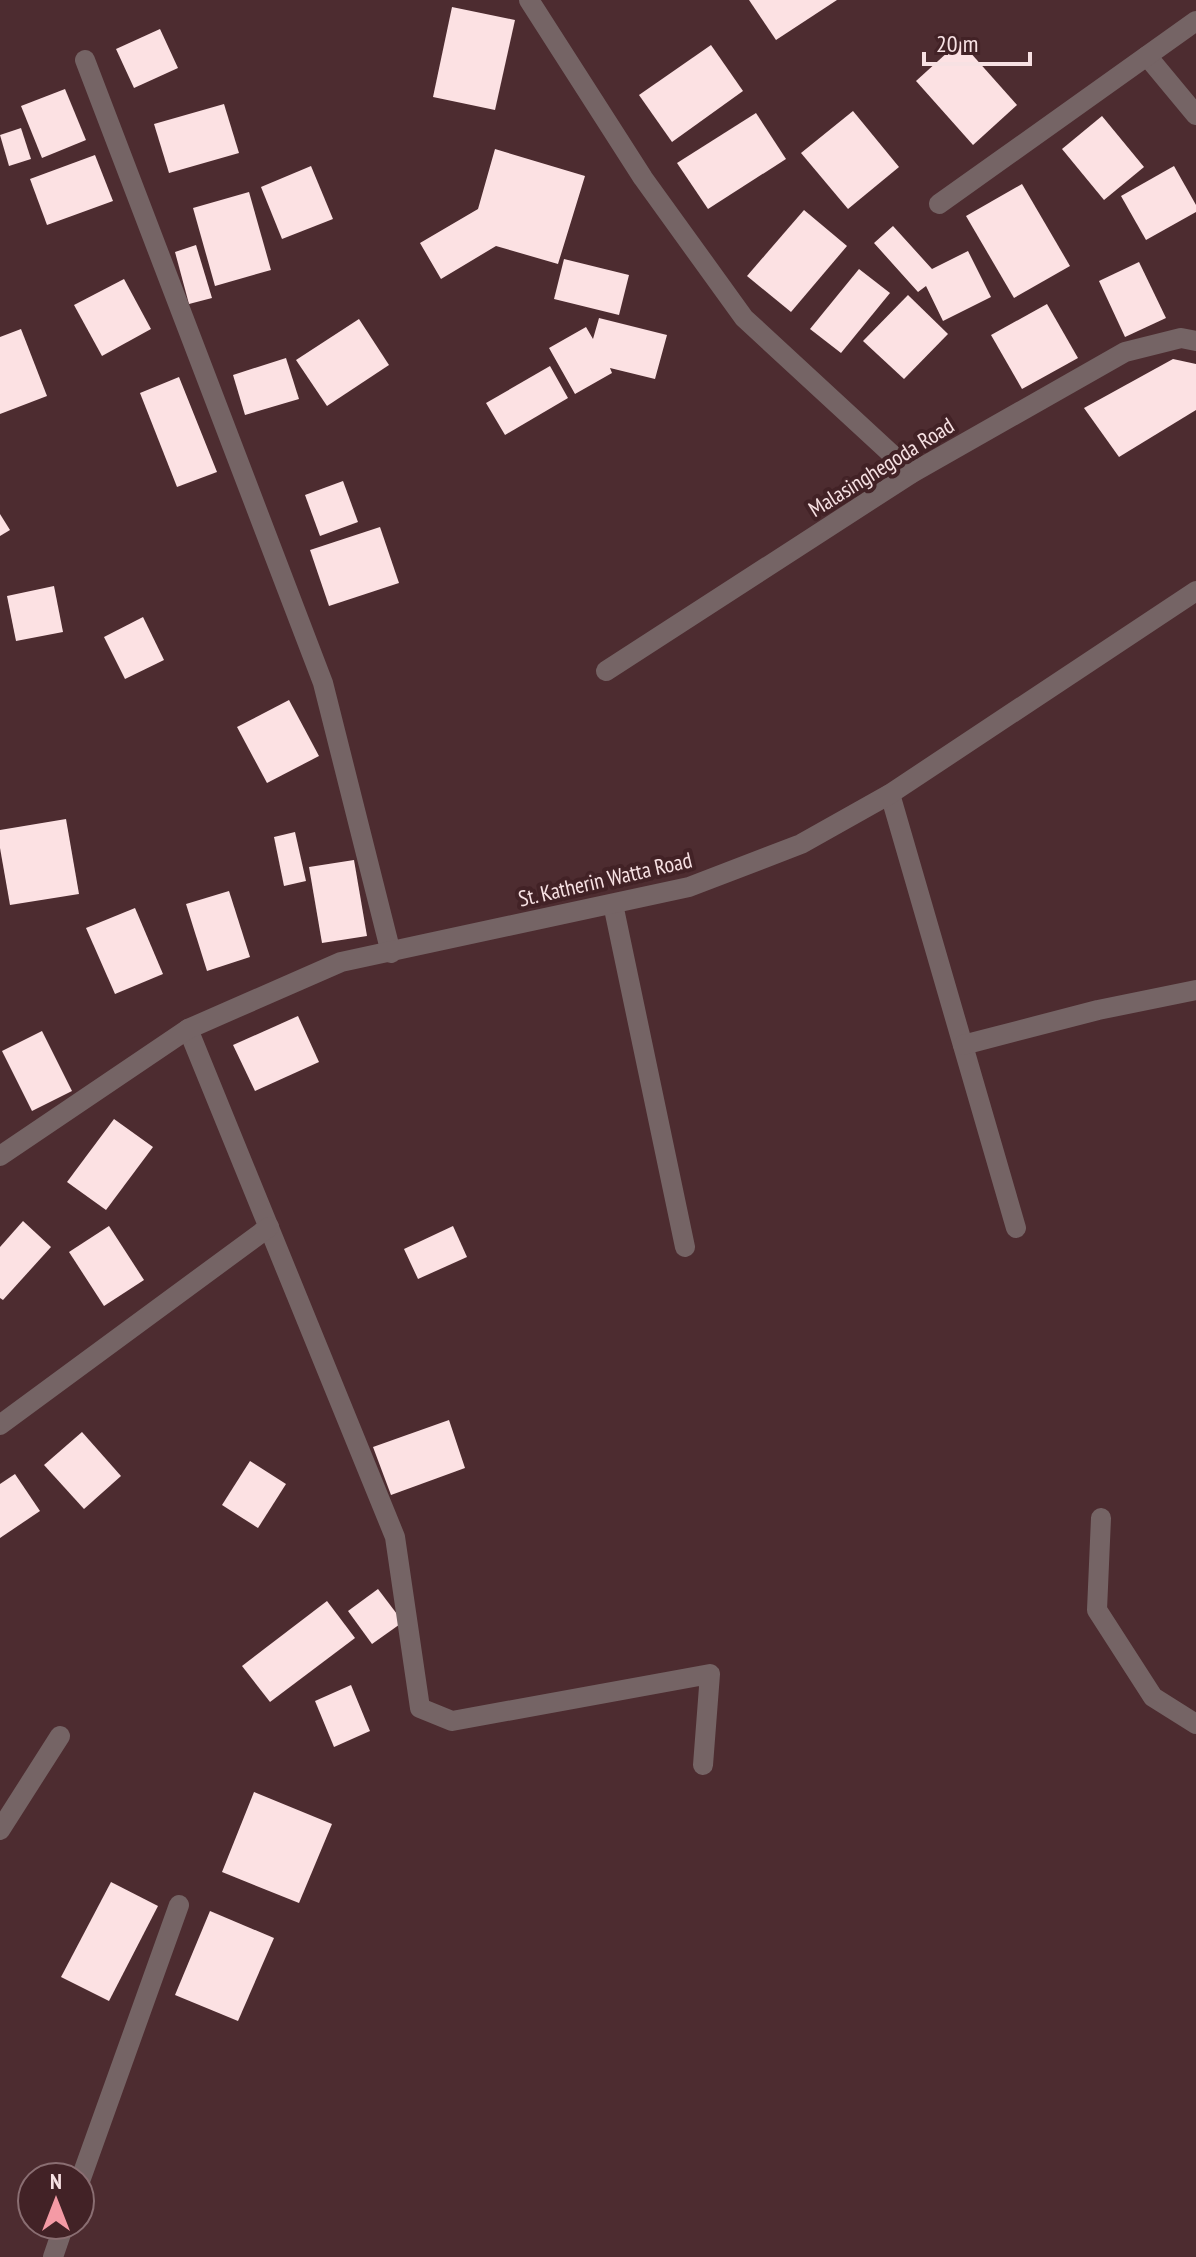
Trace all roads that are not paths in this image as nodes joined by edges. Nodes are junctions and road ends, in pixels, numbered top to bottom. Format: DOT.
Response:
graph roads {
  1 [pos="529,0"];
  2 [pos="1196,21"];
  3 [pos="1147,56"];
  4 [pos="85,60"];
  5 [pos="1196,115"];
  6 [pos="939,204"];
  7 [pos="1196,341"];
  8 [pos="912,473"];
  9 [pos="1196,591"];
  10 [pos="606,671"];
  11 [pos="890,794"];
  12 [pos="613,904"];
  13 [pos="391,953"];
  14 [pos="1196,990"];
  15 [pos="188,1029"];
  16 [pos="963,1045"];
  17 [pos="0,1156"];
  18 [pos="269,1227"];
  19 [pos="1016,1228"];
  20 [pos="685,1247"];
  21 [pos="0,1425"];
  22 [pos="1101,1518"];
  23 [pos="1196,1724"];
  24 [pos="60,1736"];
  25 [pos="703,1765"];
  26 [pos="0,1830"];
  27 [pos="179,1905"];
  28 [pos="87,2161"];
  1 -- 8 [label="street"];
  2 -- 3 [label="street"];
  3 -- 5 [label="street"];
  3 -- 6 [label="street"];
  4 -- 13 [label="street"];
  7 -- 8 [label="street, Malasinghegoda Road"];
  8 -- 10 [label="street, Malasinghegoda Road"];
  9 -- 11 [label="street, St. Katherin Watta Road"];
  11 -- 12 [label="street, St. Katherin Watta Road"];
  11 -- 16 [label="street"];
  12 -- 13 [label="street, St. Katherin Watta Road"];
  12 -- 20 [label="street"];
  13 -- 15 [label="street, St. Katherin Watta Road"];
  14 -- 16 [label="street"];
  15 -- 17 [label="street, St. Katherin Watta Road"];
  15 -- 18 [label="street"];
  16 -- 19 [label="street"];
  18 -- 21 [label="street"];
  18 -- 25 [label="street"];
  22 -- 23 [label="street"];
  24 -- 26 [label="street"];
  27 -- 28 [label="street"];
}
